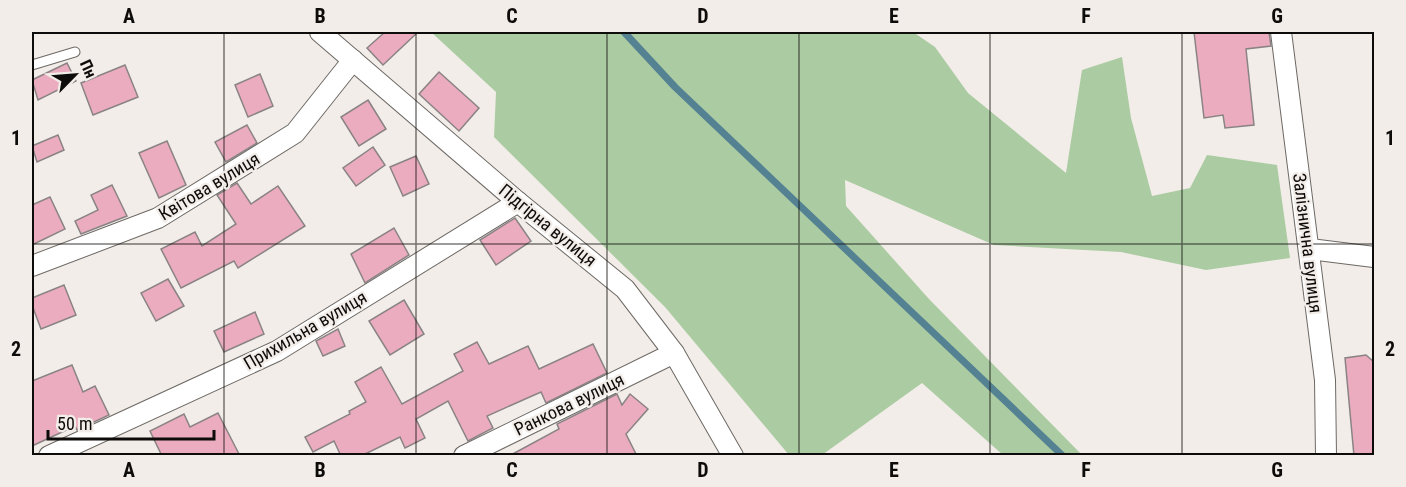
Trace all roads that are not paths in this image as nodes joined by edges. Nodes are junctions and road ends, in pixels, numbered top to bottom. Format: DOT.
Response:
graph roads {
  1 [pos="320,32"];
  2 [pos="1281,32"];
  3 [pos="75,52"];
  4 [pos="353,60"];
  5 [pos="32,65"];
  6 [pos="518,202"];
  7 [pos="1310,249"];
  8 [pos="1374,257"];
  9 [pos="32,266"];
  10 [pos="674,353"];
  11 [pos="50,456"];
  12 [pos="464,456"];
  13 [pos="733,456"];
  14 [pos="1326,456"];
  1 -- 4 [label="street, Підгірна вулиця"];
  2 -- 7 [label="street, Залізнична вулиця"];
  3 -- 5 [label="lane"];
  4 -- 6 [label="street, Підгірна вулиця"];
  4 -- 9 [label="street, Квітова вулиця"];
  6 -- 10 [label="street, Підгірна вулиця"];
  6 -- 11 [label="street, Прихильна вулиця"];
  7 -- 8 [label="street"];
  7 -- 14 [label="street, Залізнична вулиця"];
  10 -- 12 [label="street, Ранкова вулиця"];
  10 -- 13 [label="street, Підгірна вулиця"];
}
